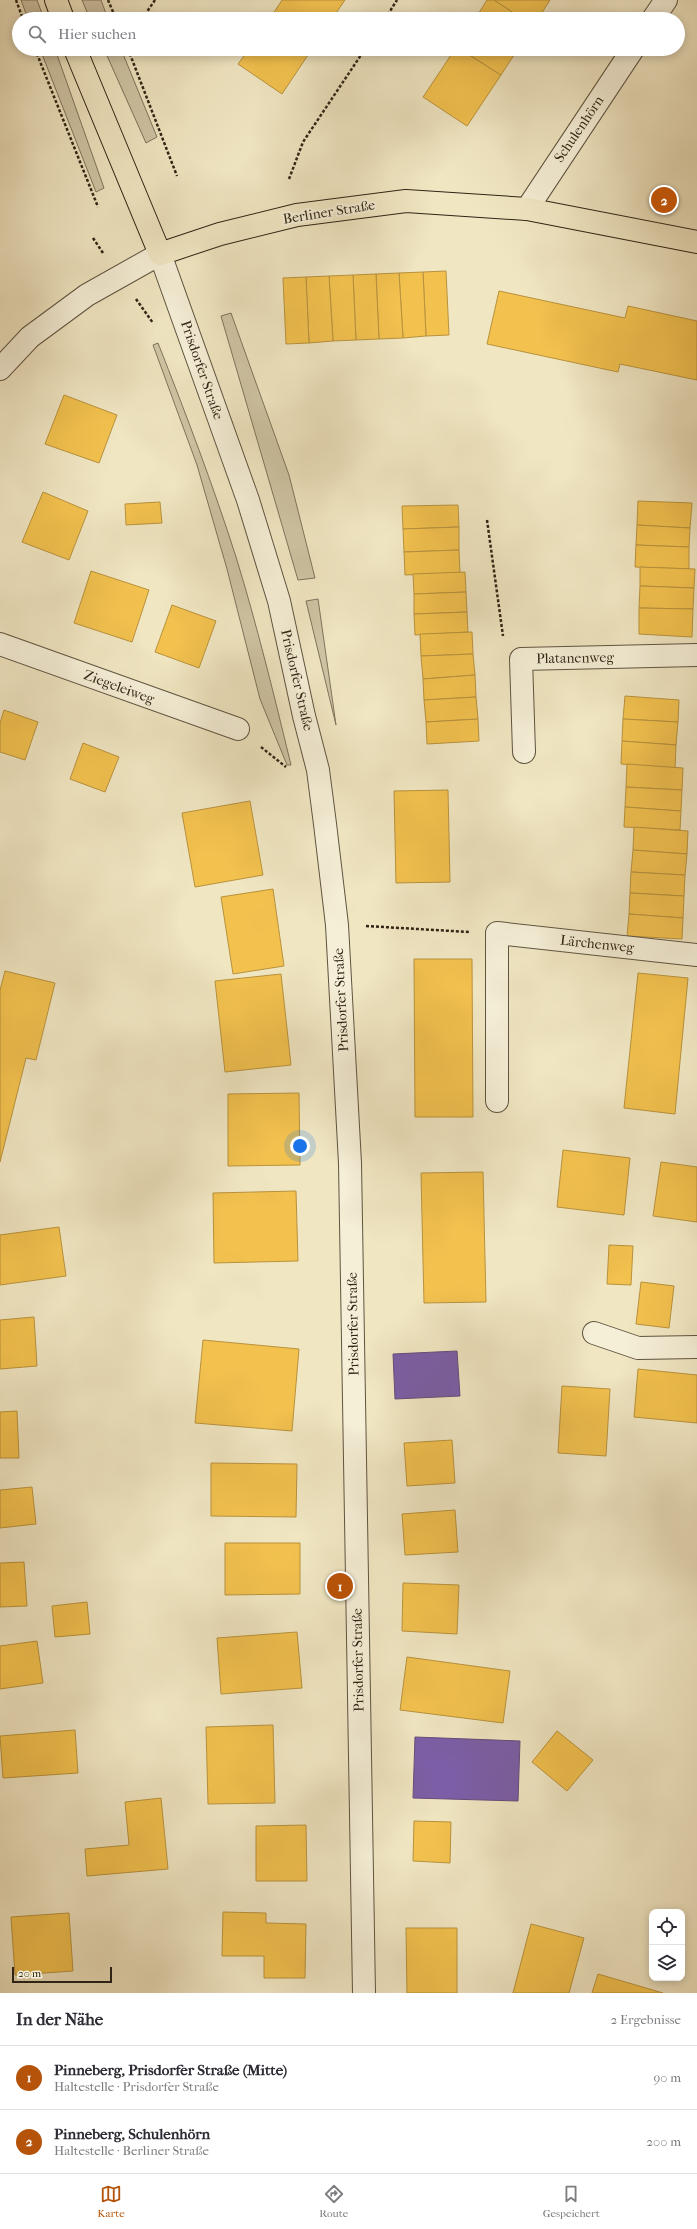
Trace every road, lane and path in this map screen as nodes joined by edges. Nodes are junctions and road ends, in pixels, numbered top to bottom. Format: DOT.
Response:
graph roads {
  1 [pos="16,0"];
  2 [pos="56,0"];
  3 [pos="108,0"];
  4 [pos="155,0"];
  5 [pos="397,0"];
  6 [pos="666,0"];
  7 [pos="20,12"];
  8 [pos="60,12"];
  9 [pos="113,12"];
  10 [pos="147,12"];
  11 [pos="389,12"];
  12 [pos="658,12"];
  13 [pos="38,56"];
  14 [pos="78,56"];
  15 [pos="131,56"];
  16 [pos="360,56"];
  17 [pos="628,56"];
  18 [pos="177,176"];
  19 [pos="289,179"];
  20 [pos="98,207"];
  21 [pos="527,209"];
  22 [pos="697,242"];
  23 [pos="160,254"];
  24 [pos="0,369"];
  25 [pos="487,520"];
  26 [pos="0,644"];
  27 [pos="697,655"];
  28 [pos="521,660"];
  29 [pos="238,729"];
  30 [pos="524,752"];
  31 [pos="318,770"];
  32 [pos="337,925"];
  33 [pos="497,933"];
  34 [pos="697,955"];
  35 [pos="497,1101"];
  36 [pos="594,1333"];
  37 [pos="697,1347"];
  38 [pos="364,1993"];
  1 -- 7 [label="path"];
  2 -- 8 [label="main road"];
  3 -- 9 [label="path"];
  4 -- 10 [label="path"];
  5 -- 11 [label="path"];
  6 -- 12 [label="street"];
  13 -- 20 [label="path"];
  14 -- 23 [label="main road, Prisdorfer Straße"];
  15 -- 18 [label="path"];
  16 -- 19 [label="path"];
  17 -- 21 [label="street, Schulenhörn"];
  21 -- 22 [label="main road, Berliner Straße"];
  21 -- 23 [label="main road, Berliner Straße"];
  23 -- 24 [label="street, Berliner Straße"];
  23 -- 31 [label="street, Prisdorfer Straße"];
  25 -- 28 [label="path"];
  26 -- 29 [label="street, Ziegeleiweg"];
  27 -- 28 [label="street, Platanenweg"];
  28 -- 30 [label="street, Platanenweg"];
  29 -- 31 [label="path"];
  31 -- 32 [label="street, Prisdorfer Straße"];
  32 -- 33 [label="path"];
  32 -- 38 [label="street, Prisdorfer Straße"];
  33 -- 34 [label="street, Lärchenweg"];
  33 -- 35 [label="street"];
  36 -- 37 [label="street"];
}
